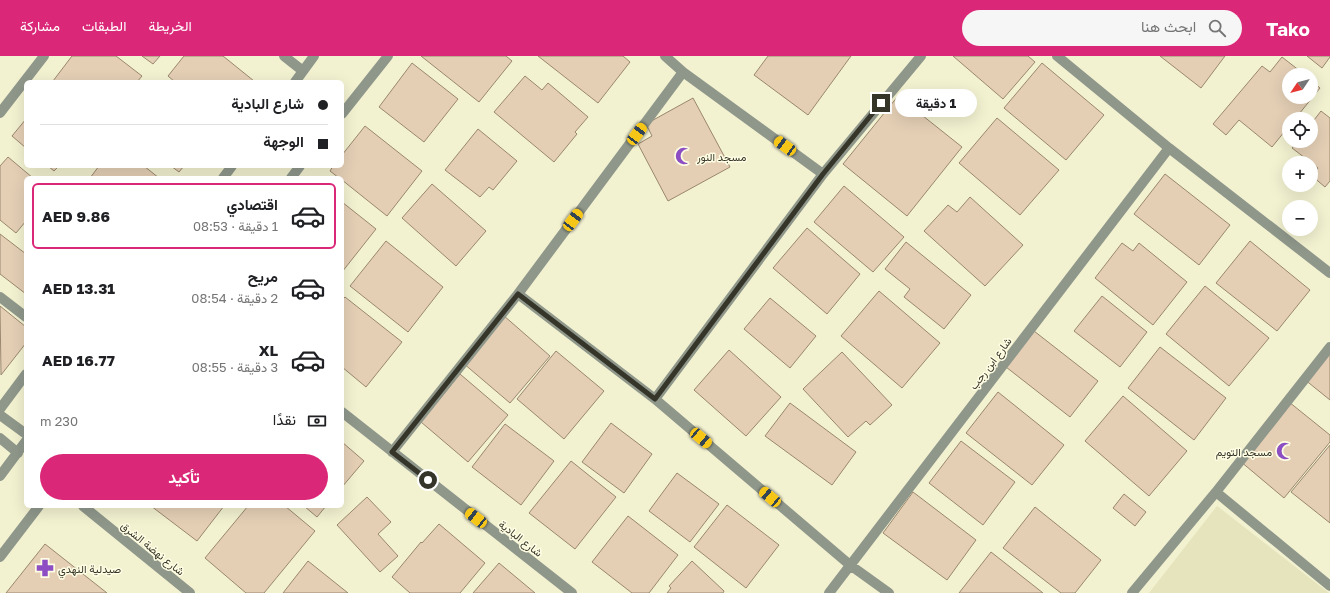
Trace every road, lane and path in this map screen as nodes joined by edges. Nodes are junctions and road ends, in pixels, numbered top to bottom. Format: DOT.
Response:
graph roads {
  1 [pos="44,56"];
  2 [pos="284,56"];
  3 [pos="314,56"];
  4 [pos="388,56"];
  5 [pos="664,56"];
  6 [pos="920,56"];
  7 [pos="1057,56"];
  8 [pos="303,71"];
  9 [pos="683,72"];
  10 [pos="25,80"];
  11 [pos="296,80"];
  12 [pos="24,82"];
  13 [pos="344,111"];
  14 [pos="0,113"];
  15 [pos="1169,148"];
  16 [pos="823,174"];
  17 [pos="1330,273"];
  18 [pos="518,294"];
  19 [pos="0,297"];
  20 [pos="24,315"];
  21 [pos="1330,347"];
  22 [pos="24,376"];
  23 [pos="3,398"];
  24 [pos="655,399"];
  25 [pos="0,409"];
  26 [pos="344,414"];
  27 [pos="0,415"];
  28 [pos="24,433"];
  29 [pos="0,438"];
  30 [pos="24,444"];
  31 [pos="392,452"];
  32 [pos="18,453"];
  33 [pos="0,476"];
  34 [pos="1216,492"];
  35 [pos="37,508"];
  36 [pos="85,508"];
  37 [pos="0,557"];
  38 [pos="850,565"];
  39 [pos="1330,586"];
  40 [pos="190,593"];
  41 [pos="572,593"];
  42 [pos="829,593"];
  43 [pos="888,593"];
  44 [pos="1132,593"];
  1 -- 10 [label="street"];
  2 -- 8 [label="street"];
  3 -- 8 [label="street"];
  4 -- 13 [label="street"];
  5 -- 9 [label="street"];
  6 -- 16 [label="street"];
  7 -- 15 [label="street"];
  8 -- 11 [label="street"];
  9 -- 16 [label="street"];
  9 -- 18 [label="street"];
  12 -- 14 [label="street"];
  15 -- 17 [label="street"];
  15 -- 38 [label="street, شارع ابن رجب"];
  16 -- 24 [label="street"];
  18 -- 24 [label="street"];
  18 -- 31 [label="street"];
  19 -- 20 [label="street"];
  21 -- 34 [label="street"];
  22 -- 23 [label="street"];
  23 -- 25 [label="street"];
  24 -- 38 [label="street"];
  26 -- 31 [label="street, شارع البادية"];
  27 -- 28 [label="street"];
  29 -- 32 [label="street"];
  30 -- 32 [label="street"];
  31 -- 41 [label="street, شارع البادية"];
  32 -- 33 [label="street"];
  34 -- 39 [label="street"];
  34 -- 44 [label="street"];
  35 -- 37 [label="street"];
  36 -- 40 [label="street, شارع نهضة الشرق"];
  38 -- 42 [label="street, شارع ابن رجب"];
  38 -- 43 [label="street"];
}
